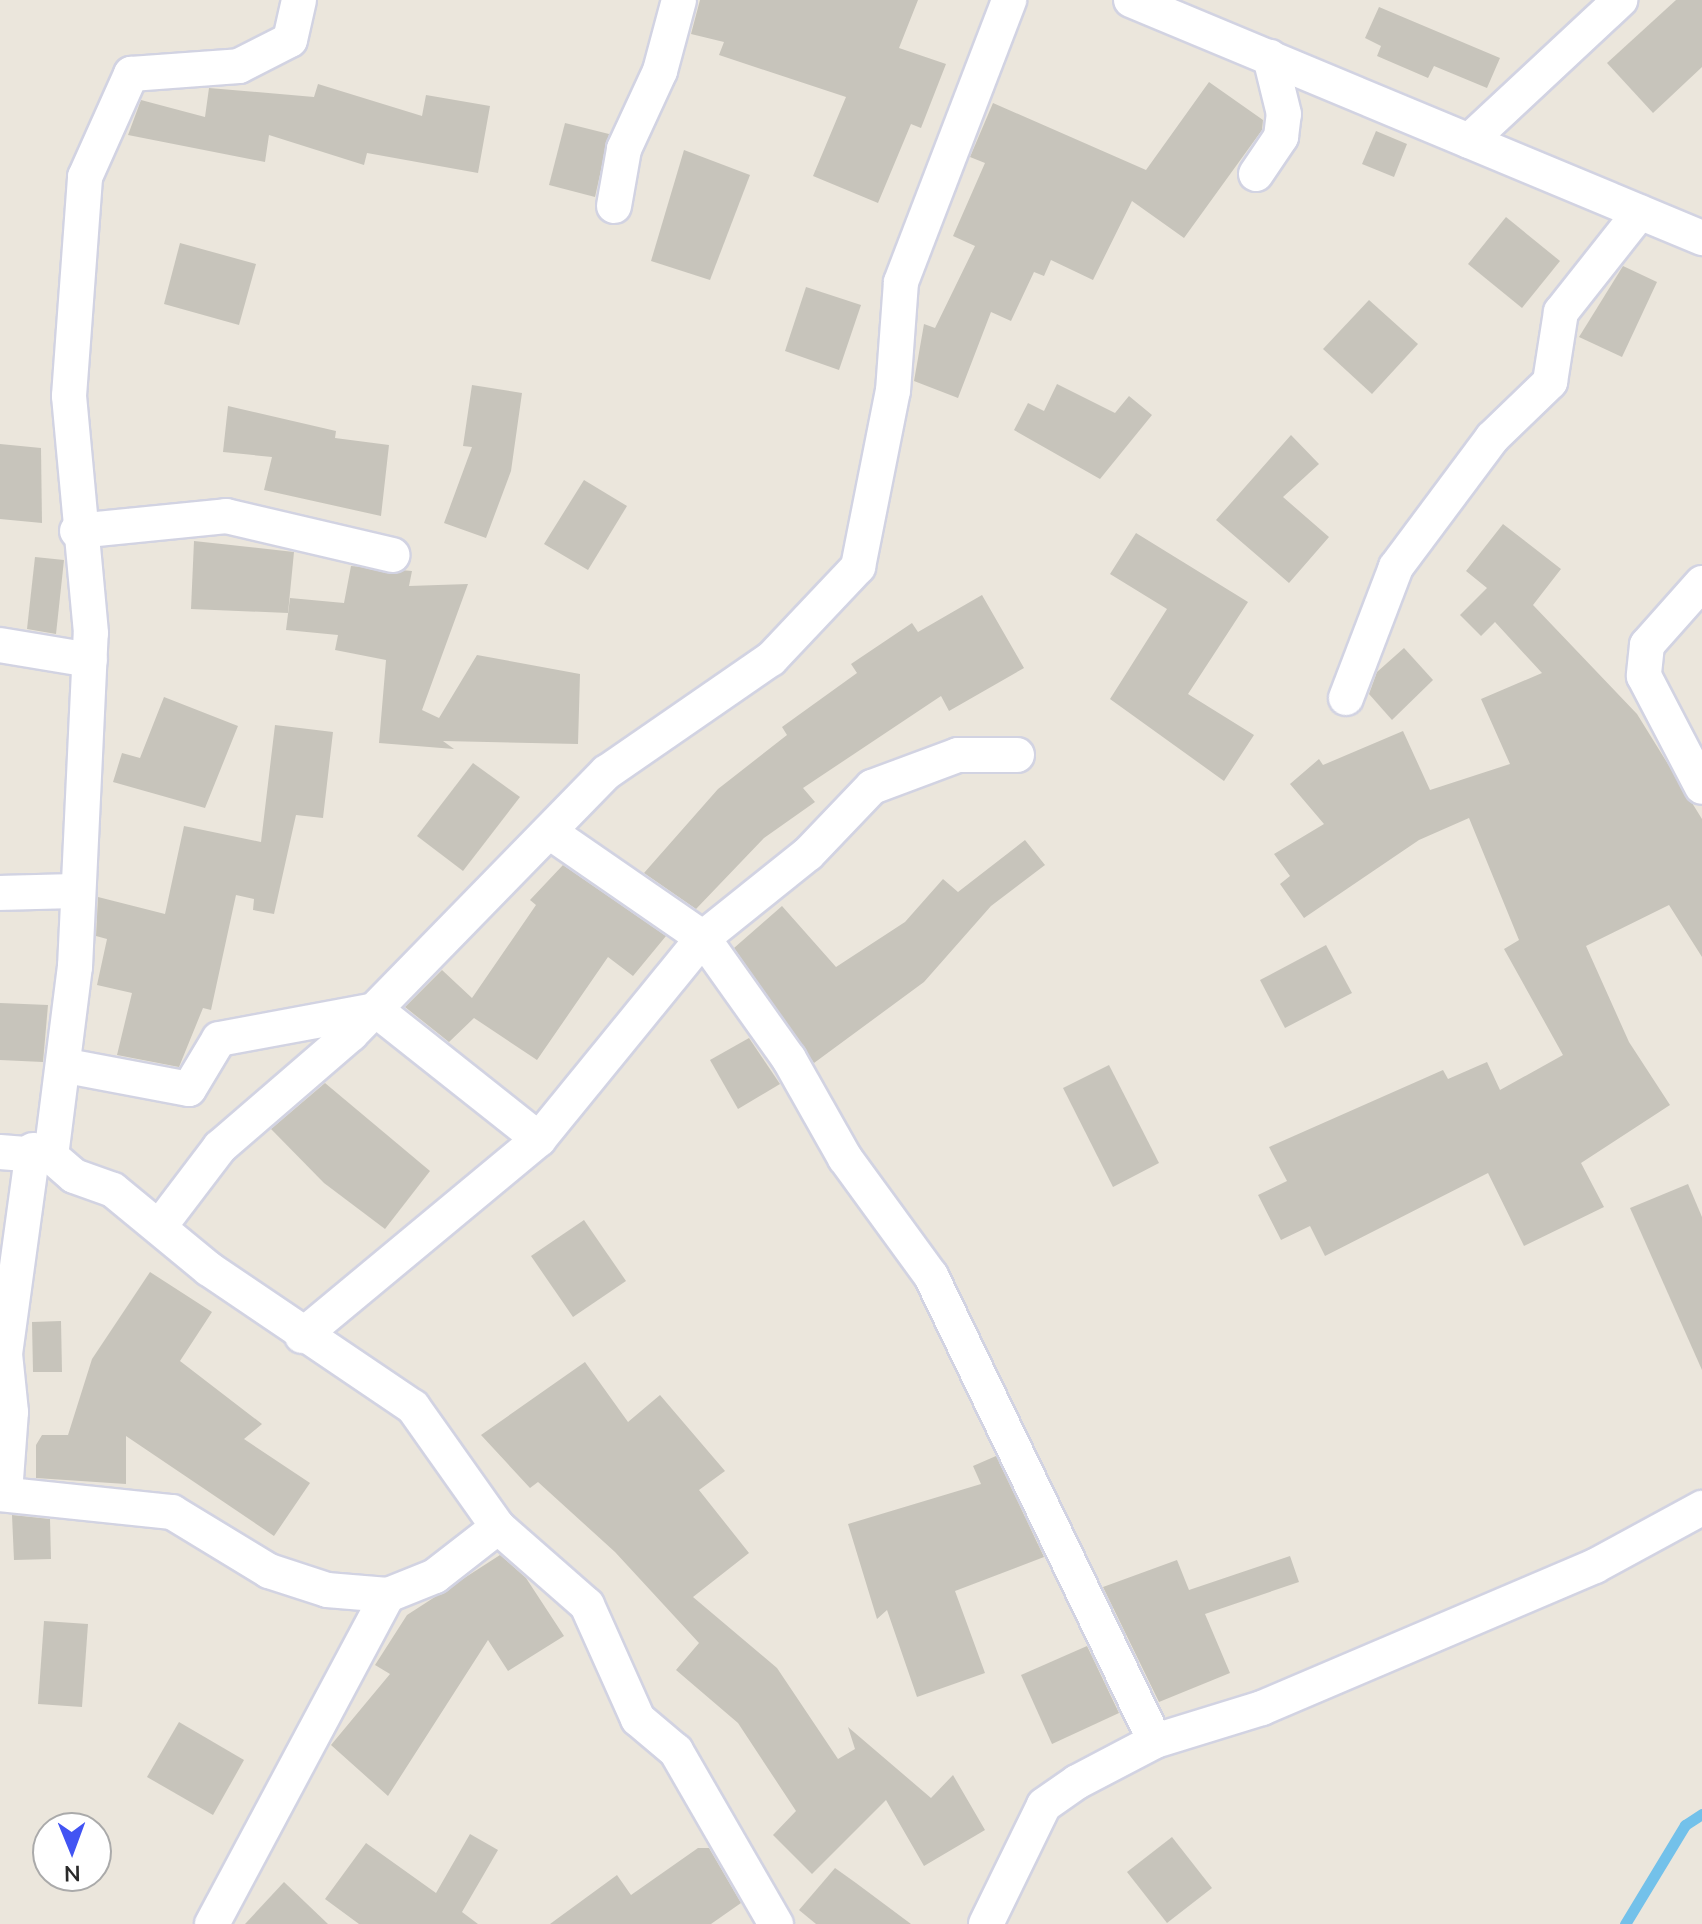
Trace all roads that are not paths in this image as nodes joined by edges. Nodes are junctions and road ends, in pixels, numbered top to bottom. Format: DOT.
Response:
graph roads {
  1 [pos="299,0"];
  2 [pos="679,0"];
  3 [pos="1009,0"];
  4 [pos="1131,0"];
  5 [pos="1620,0"];
  6 [pos="1270,57"];
  7 [pos="1469,141"];
  8 [pos="1256,174"];
  9 [pos="614,206"];
  10 [pos="1640,212"];
  11 [pos="1702,238"];
  12 [pos="77,531"];
  13 [pos="392,555"];
  14 [pos="1702,583"];
  15 [pos="0,645"];
  16 [pos="90,660"];
  17 [pos="1346,698"];
  18 [pos="1017,755"];
  19 [pos="1702,787"];
  20 [pos="551,833"];
  21 [pos="77,891"];
  22 [pos="0,893"];
  23 [pos="703,938"];
  24 [pos="376,1010"];
  25 [pos="67,1066"];
  26 [pos="539,1139"];
  27 [pos="28,1153"];
  28 [pos="160,1226"];
  29 [pos="302,1336"];
  30 [pos="2,1494"];
  31 [pos="1702,1508"];
  32 [pos="498,1527"];
  33 [pos="388,1595"];
  34 [pos="1155,1741"];
  35 [pos="212,1924"];
  36 [pos="776,1924"];
  37 [pos="986,1924"];
  1 -- 12 [label="street"];
  2 -- 9 [label="street"];
  3 -- 20 [label="street"];
  4 -- 6 [label="street"];
  5 -- 7 [label="street"];
  6 -- 7 [label="street"];
  6 -- 8 [label="street"];
  7 -- 10 [label="street"];
  10 -- 11 [label="street"];
  10 -- 17 [label="street"];
  12 -- 13 [label="street"];
  12 -- 16 [label="street"];
  14 -- 19 [label="street"];
  15 -- 16 [label="street"];
  16 -- 21 [label="street"];
  18 -- 23 [label="street"];
  20 -- 23 [label="street"];
  20 -- 24 [label="street"];
  21 -- 22 [label="street"];
  21 -- 25 [label="street"];
  23 -- 26 [label="street"];
  23 -- 34 [label="street"];
  24 -- 25 [label="street"];
  24 -- 26 [label="street"];
  24 -- 28 [label="street"];
  25 -- 27 [label="street"];
  26 -- 29 [label="street"];
  27 -- 28 [label="street"];
  27 -- 30 [label="street"];
  28 -- 29 [label="street"];
  29 -- 32 [label="street"];
  30 -- 33 [label="street"];
  31 -- 34 [label="street"];
  32 -- 33 [label="street"];
  32 -- 36 [label="street"];
  33 -- 35 [label="street"];
  34 -- 37 [label="street"];
}
